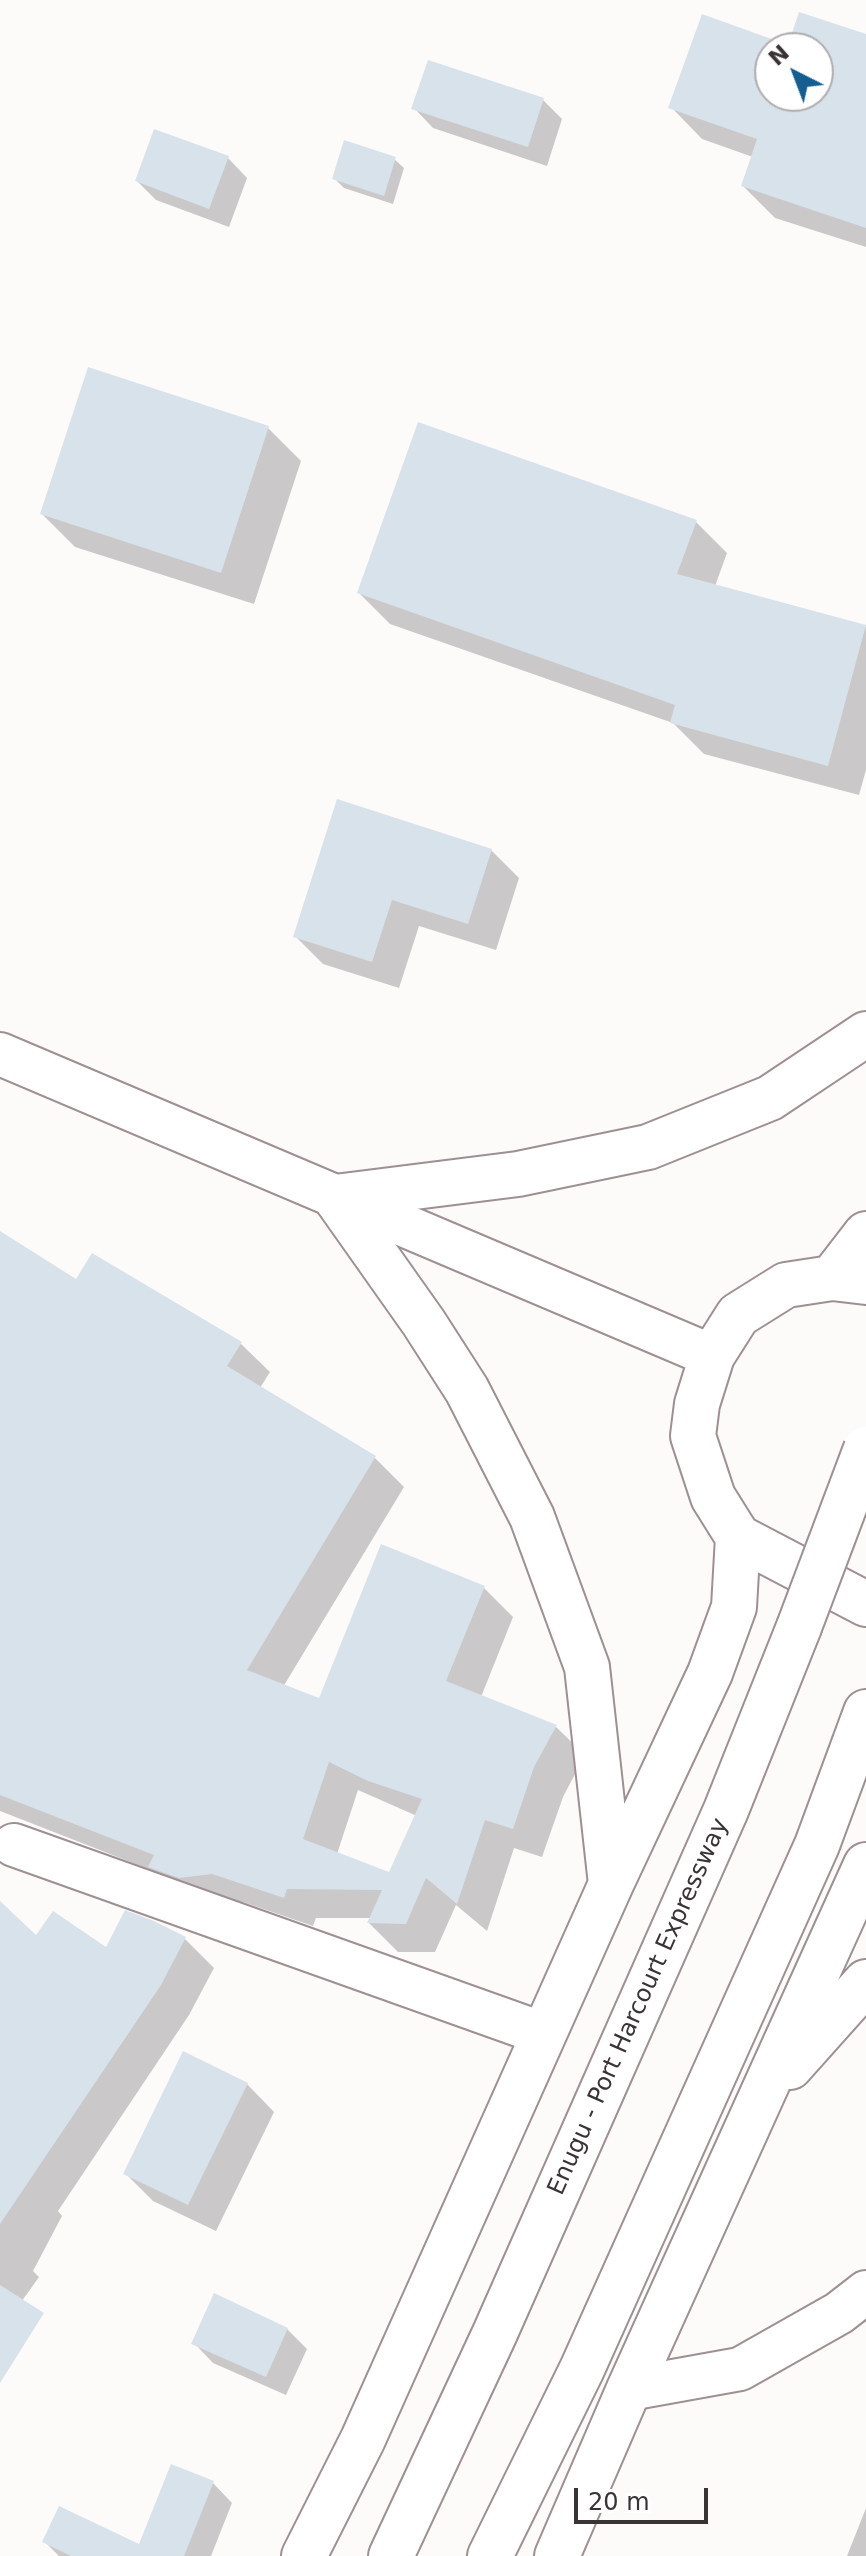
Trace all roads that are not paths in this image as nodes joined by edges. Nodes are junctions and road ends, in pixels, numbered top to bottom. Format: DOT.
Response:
graph roads {
  1 [pos="866,1034"];
  2 [pos="0,1054"];
  3 [pos="335,1197"];
  4 [pos="866,1234"];
  5 [pos="849,1280"];
  6 [pos="712,1356"];
  7 [pos="866,1449"];
  8 [pos="738,1537"];
  9 [pos="866,1604"];
  10 [pos="866,1712"];
  11 [pos="14,1845"];
  12 [pos="866,1865"];
  13 [pos="611,1884"];
  14 [pos="866,1982"];
  15 [pos="544,2034"];
  16 [pos="762,2098"];
  17 [pos="866,2292"];
  18 [pos="629,2389"];
  19 [pos="304,2556"];
  20 [pos="391,2556"];
  21 [pos="490,2556"];
  22 [pos="557,2556"];
  1 -- 3 [label="main road"];
  2 -- 3 [label="street"];
  3 -- 6 [label="street"];
  3 -- 13 [label="main road"];
  4 -- 5 [label="main road"];
  5 -- 6 [label="main road"];
  6 -- 8 [label="main road"];
  7 -- 20 [label="main road, Enugu - Port Harcourt Expressway, bridge"];
  8 -- 9 [label="main road"];
  8 -- 13 [label="main road"];
  10 -- 21 [label="main road"];
  11 -- 15 [label="street"];
  12 -- 16 [label="main road"];
  13 -- 15 [label="main road"];
  14 -- 16 [label="main road"];
  15 -- 19 [label="main road"];
  16 -- 18 [label="main road"];
  17 -- 18 [label="street"];
  18 -- 22 [label="main road"];
}
